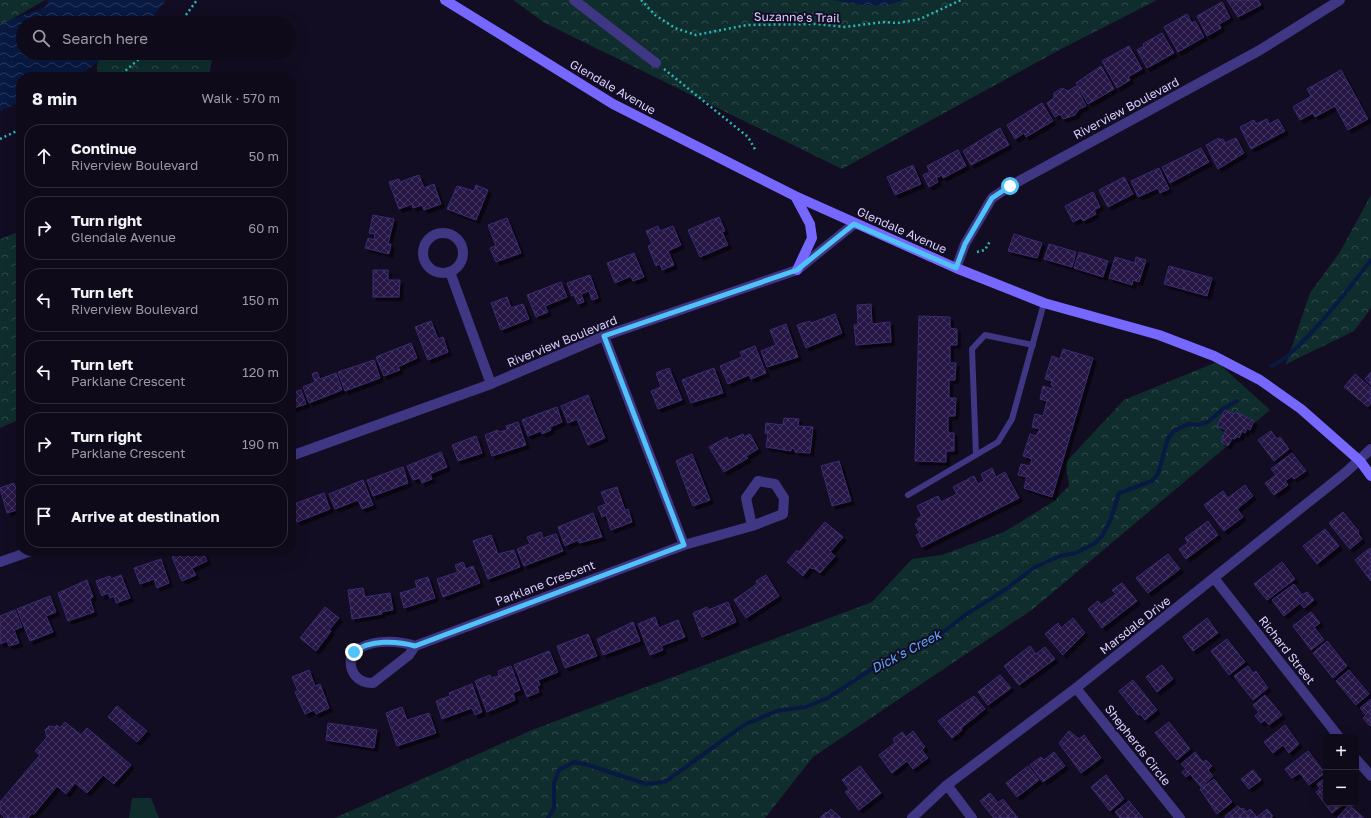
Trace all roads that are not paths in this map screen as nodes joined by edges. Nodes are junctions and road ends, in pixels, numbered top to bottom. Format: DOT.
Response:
graph roads {
  1 [pos="574,0"];
  2 [pos="1340,0"];
  3 [pos="449,1"];
  4 [pos="656,63"];
  5 [pos="795,196"];
  6 [pos="854,224"];
  7 [pos="956,268"];
  8 [pos="797,270"];
  9 [pos="450,272"];
  10 [pos="1044,303"];
  11 [pos="604,336"];
  12 [pos="1033,345"];
  13 [pos="491,384"];
  14 [pos="1371,449"];
  15 [pos="296,454"];
  16 [pos="976,455"];
  17 [pos="1360,461"];
  18 [pos="1371,476"];
  19 [pos="908,495"];
  20 [pos="752,526"];
  21 [pos="684,545"];
  22 [pos="17,556"];
  23 [pos="0,562"];
  24 [pos="1214,578"];
  25 [pos="415,646"];
  26 [pos="1076,688"];
  27 [pos="1337,734"];
  28 [pos="1359,762"];
  29 [pos="1371,776"];
  30 [pos="947,785"];
  31 [pos="912,818"];
  32 [pos="972,818"];
  33 [pos="1180,818"];
  1 -- 4 [label="street"];
  2 -- 7 [label="street, Riverview Boulevard"];
  3 -- 5 [label="main road, Glendale Avenue"];
  5 -- 6 [label="main road, Glendale Avenue"];
  5 -- 8 [label="main road"];
  6 -- 7 [label="main road, Glendale Avenue"];
  6 -- 8 [label="street, Riverview Boulevard"];
  7 -- 10 [label="main road, Glendale Avenue"];
  8 -- 11 [label="street, Riverview Boulevard"];
  9 -- 9 [label="street"];
  9 -- 13 [label="street"];
  10 -- 12 [label="lane"];
  10 -- 17 [label="main road, Glendale Avenue"];
  11 -- 13 [label="street, Riverview Boulevard"];
  11 -- 21 [label="street"];
  12 -- 16 [label="lane"];
  12 -- 16 [label="lane"];
  13 -- 15 [label="street, Riverview Boulevard"];
  14 -- 17 [label="street, Marsdale Drive"];
  16 -- 19 [label="lane"];
  17 -- 18 [label="main road, Glendale Avenue"];
  17 -- 24 [label="street, Marsdale Drive"];
  20 -- 20 [label="street, Parklane Crescent"];
  20 -- 21 [label="street, Parklane Crescent"];
  21 -- 25 [label="street, Parklane Crescent"];
  22 -- 23 [label="street"];
  24 -- 26 [label="street, Marsdale Drive"];
  24 -- 27 [label="street, Richard Street"];
  25 -- 25 [label="street, Parklane Crescent"];
  26 -- 30 [label="street, Marsdale Drive"];
  26 -- 33 [label="street, Shepherds Circle"];
  28 -- 29 [label="street"];
  30 -- 31 [label="street, Marsdale Drive"];
  30 -- 32 [label="street"];
}
